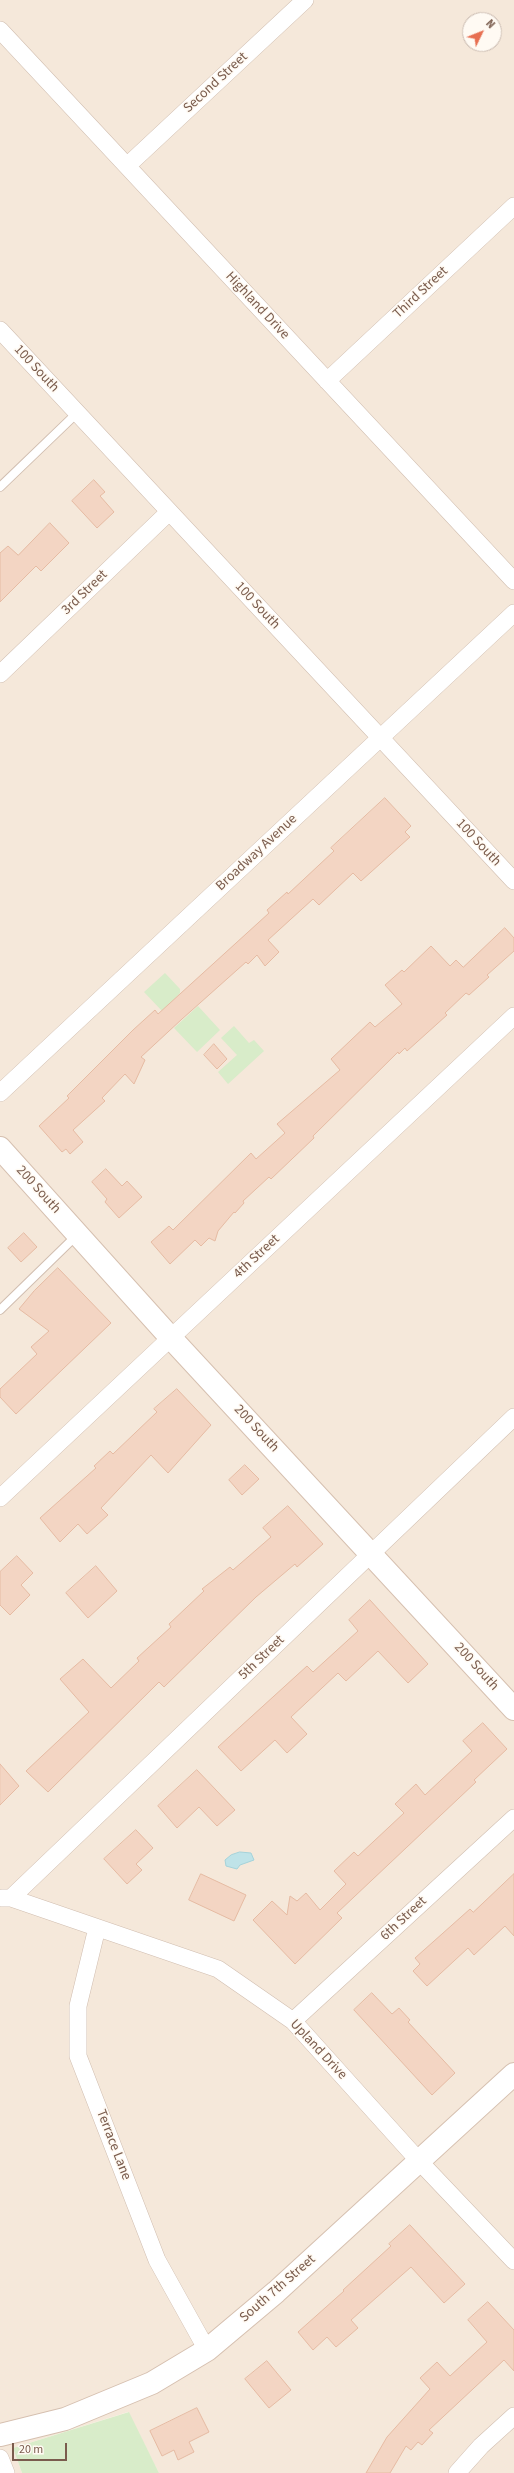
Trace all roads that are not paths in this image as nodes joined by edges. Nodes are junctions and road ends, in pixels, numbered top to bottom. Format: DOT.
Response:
graph roads {
  1 [pos="305,0"];
  2 [pos="0,30"];
  3 [pos="127,166"];
  4 [pos="514,206"];
  5 [pos="0,330"];
  6 [pos="327,381"];
  7 [pos="77,413"];
  8 [pos="0,487"];
  9 [pos="169,512"];
  10 [pos="514,581"];
  11 [pos="514,612"];
  12 [pos="0,674"];
  13 [pos="380,738"];
  14 [pos="514,881"];
  15 [pos="514,1016"];
  16 [pos="0,1093"];
  17 [pos="0,1148"];
  18 [pos="77,1234"];
  19 [pos="0,1310"];
  20 [pos="170,1337"];
  21 [pos="514,1417"];
  22 [pos="0,1498"];
  23 [pos="371,1553"];
  24 [pos="514,1709"];
  25 [pos="514,1818"];
  26 [pos="6,1898"];
  27 [pos="97,1928"];
  28 [pos="293,2021"];
  29 [pos="514,2074"];
  30 [pos="418,2161"];
  31 [pos="514,2261"];
  32 [pos="207,2350"];
  33 [pos="514,2416"];
  34 [pos="0,2436"];
  35 [pos="0,2458"];
  36 [pos="6,2473"];
  37 [pos="457,2473"];
  1 -- 3 [label="street, Second Street"];
  2 -- 3 [label="street, Highland Drive"];
  3 -- 6 [label="street, Highland Drive"];
  4 -- 6 [label="street, Third Street"];
  5 -- 7 [label="street, 100 South"];
  6 -- 10 [label="street, Highland Drive"];
  7 -- 8 [label="lane"];
  7 -- 9 [label="street, 100 South"];
  9 -- 12 [label="street, 3rd Street"];
  9 -- 13 [label="street, 100 South"];
  11 -- 13 [label="street, Broadway Avenue"];
  13 -- 14 [label="street, 100 South"];
  13 -- 16 [label="street, Broadway Avenue"];
  15 -- 20 [label="street, 4th Street"];
  17 -- 18 [label="street, 200 South"];
  18 -- 19 [label="lane"];
  18 -- 20 [label="street, 200 South"];
  20 -- 22 [label="street, 4th Street"];
  20 -- 23 [label="street, 200 South"];
  21 -- 23 [label="street, 5th Street"];
  23 -- 24 [label="street, 200 South"];
  23 -- 26 [label="street, 5th Street"];
  25 -- 28 [label="street, 6th Street"];
  26 -- 27 [label="street, Upland Drive"];
  27 -- 28 [label="street, Upland Drive"];
  27 -- 32 [label="street, Terrace Lane"];
  28 -- 30 [label="street, Upland Drive"];
  29 -- 30 [label="street, South 7th Street"];
  30 -- 31 [label="street, Upland Drive"];
  30 -- 32 [label="street, South 7th Street"];
  32 -- 34 [label="street, South 7th Street"];
  33 -- 37 [label="street"];
  35 -- 36 [label="street"];
}
